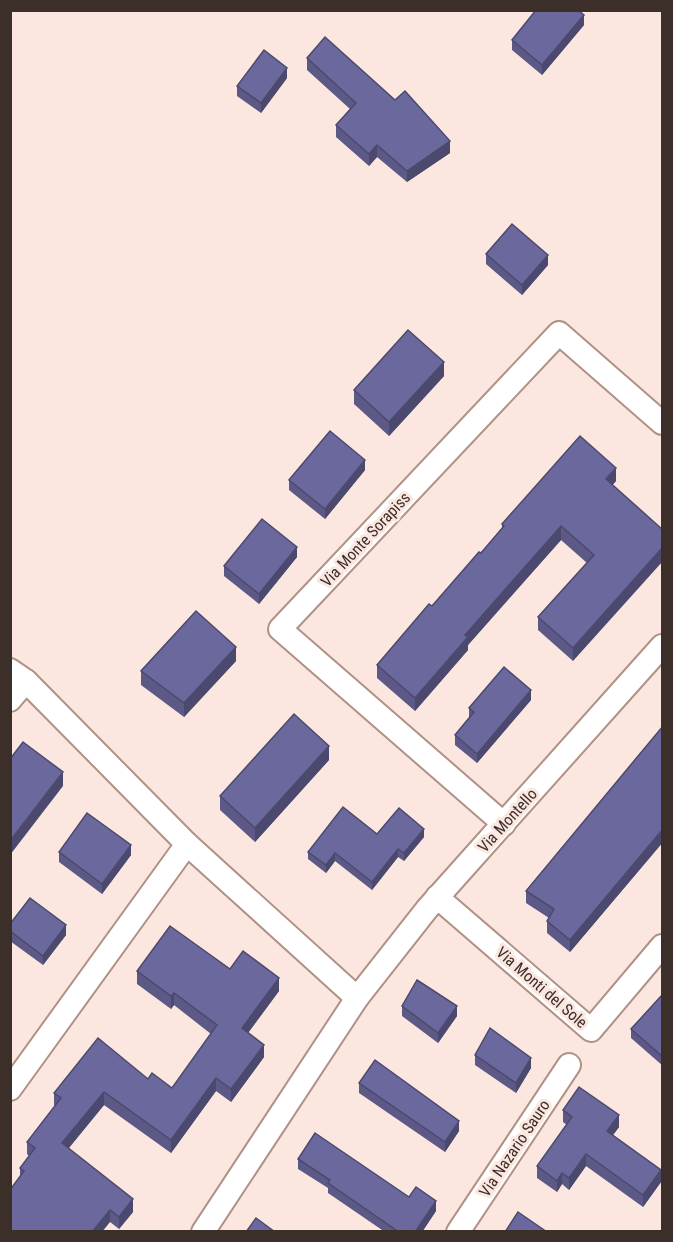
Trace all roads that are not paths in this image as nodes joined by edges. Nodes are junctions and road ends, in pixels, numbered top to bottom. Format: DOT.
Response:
graph roads {
  1 [pos="663,423"];
  2 [pos="663,646"];
  3 [pos="18,676"];
  4 [pos="10,700"];
  5 [pos="504,824"];
  6 [pos="187,844"];
  7 [pos="437,897"];
  8 [pos="663,945"];
  9 [pos="357,998"];
  10 [pos="569,1065"];
  11 [pos="10,1089"];
  12 [pos="203,1232"];
  13 [pos="458,1232"];
  1 -- 5 [label="street, Via Monte Sorapiss"];
  2 -- 5 [label="street, Via Montello"];
  3 -- 4 [label="street"];
  3 -- 6 [label="street"];
  5 -- 7 [label="street, Via Montello"];
  6 -- 9 [label="street"];
  6 -- 11 [label="street"];
  7 -- 8 [label="street, Via Monti del Sole"];
  7 -- 9 [label="street, Via Montello"];
  9 -- 12 [label="street, Via Montello"];
  10 -- 13 [label="street, Via Nazario Sauro"];
}
